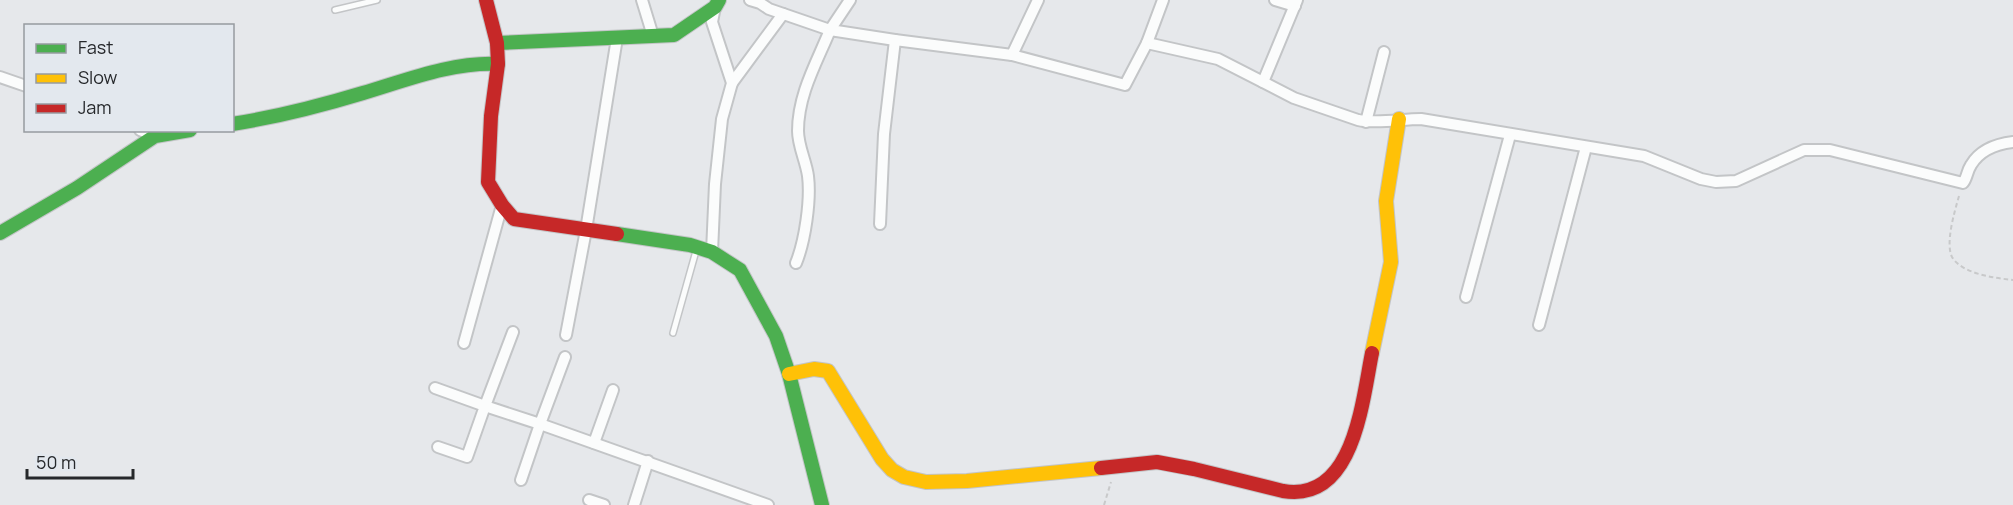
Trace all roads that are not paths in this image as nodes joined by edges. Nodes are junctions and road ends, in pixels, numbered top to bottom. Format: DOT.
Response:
graph roads {
  1 [pos="377,0"];
  2 [pos="486,0"];
  3 [pos="750,0"];
  4 [pos="850,0"];
  5 [pos="1038,0"];
  6 [pos="1163,0"];
  7 [pos="1275,0"];
  8 [pos="643,1"];
  9 [pos="717,3"];
  10 [pos="1296,3"];
  11 [pos="335,10"];
  12 [pos="783,14"];
  13 [pos="830,30"];
  14 [pos="652,36"];
  15 [pos="617,38"];
  16 [pos="894,40"];
  17 [pos="497,43"];
  18 [pos="1147,43"];
  19 [pos="1384,52"];
  20 [pos="1012,55"];
  21 [pos="498,64"];
  22 [pos="3,78"];
  23 [pos="732,82"];
  24 [pos="1263,82"];
  25 [pos="24,85"];
  26 [pos="1399,119"];
  27 [pos="1366,122"];
  28 [pos="234,124"];
  29 [pos="145,132"];
  30 [pos="178,132"];
  31 [pos="1510,135"];
  32 [pos="155,136"];
  33 [pos="2013,142"];
  34 [pos="1586,147"];
  35 [pos="502,206"];
  36 [pos="880,224"];
  37 [pos="586,230"];
  38 [pos="0,233"];
  39 [pos="697,248"];
  40 [pos="712,252"];
  41 [pos="796,263"];
  42 [pos="1466,297"];
  43 [pos="1539,326"];
  44 [pos="513,332"];
  45 [pos="673,333"];
  46 [pos="566,335"];
  47 [pos="465,344"];
  48 [pos="565,357"];
  49 [pos="789,374"];
  50 [pos="435,388"];
  51 [pos="614,390"];
  52 [pos="485,406"];
  53 [pos="540,424"];
  54 [pos="594,443"];
  55 [pos="438,447"];
  56 [pos="648,461"];
  57 [pos="521,480"];
  58 [pos="589,500"];
  59 [pos="604,505"];
  60 [pos="633,505"];
  61 [pos="768,505"];
  62 [pos="822,505"];
  1 -- 11 [label="lane"];
  2 -- 17 [label="street"];
  3 -- 12 [label="street"];
  4 -- 13 [label="street"];
  5 -- 20 [label="street"];
  6 -- 18 [label="street"];
  7 -- 10 [label="street"];
  8 -- 14 [label="street"];
  9 -- 14 [label="street"];
  9 -- 23 [label="street"];
  10 -- 24 [label="street"];
  12 -- 13 [label="street"];
  12 -- 23 [label="street"];
  13 -- 16 [label="street"];
  13 -- 41 [label="street"];
  14 -- 15 [label="street"];
  15 -- 17 [label="street"];
  15 -- 37 [label="street"];
  16 -- 20 [label="street"];
  16 -- 36 [label="street"];
  17 -- 21 [label="street"];
  18 -- 20 [label="street"];
  18 -- 24 [label="street"];
  19 -- 27 [label="street"];
  21 -- 28 [label="street"];
  21 -- 35 [label="street"];
  22 -- 25 [label="street"];
  23 -- 40 [label="street"];
  24 -- 27 [label="street"];
  26 -- 27 [label="street"];
  26 -- 31 [label="street"];
  26 -- 49 [label="street"];
  29 -- 32 [label="street"];
  30 -- 32 [label="street"];
  31 -- 34 [label="street"];
  31 -- 42 [label="street"];
  32 -- 38 [label="street"];
  33 -- 34 [label="street"];
  34 -- 43 [label="street"];
  35 -- 37 [label="street"];
  35 -- 47 [label="street"];
  37 -- 39 [label="street"];
  37 -- 46 [label="street"];
  39 -- 40 [label="street"];
  39 -- 45 [label="lane"];
  40 -- 49 [label="street"];
  44 -- 52 [label="street"];
  48 -- 53 [label="street"];
  49 -- 62 [label="street"];
  50 -- 52 [label="street"];
  51 -- 54 [label="street"];
  52 -- 53 [label="street"];
  52 -- 55 [label="street"];
  53 -- 54 [label="street"];
  53 -- 57 [label="street"];
  54 -- 56 [label="street"];
  56 -- 60 [label="street"];
  56 -- 61 [label="street"];
  58 -- 59 [label="street"];
}
